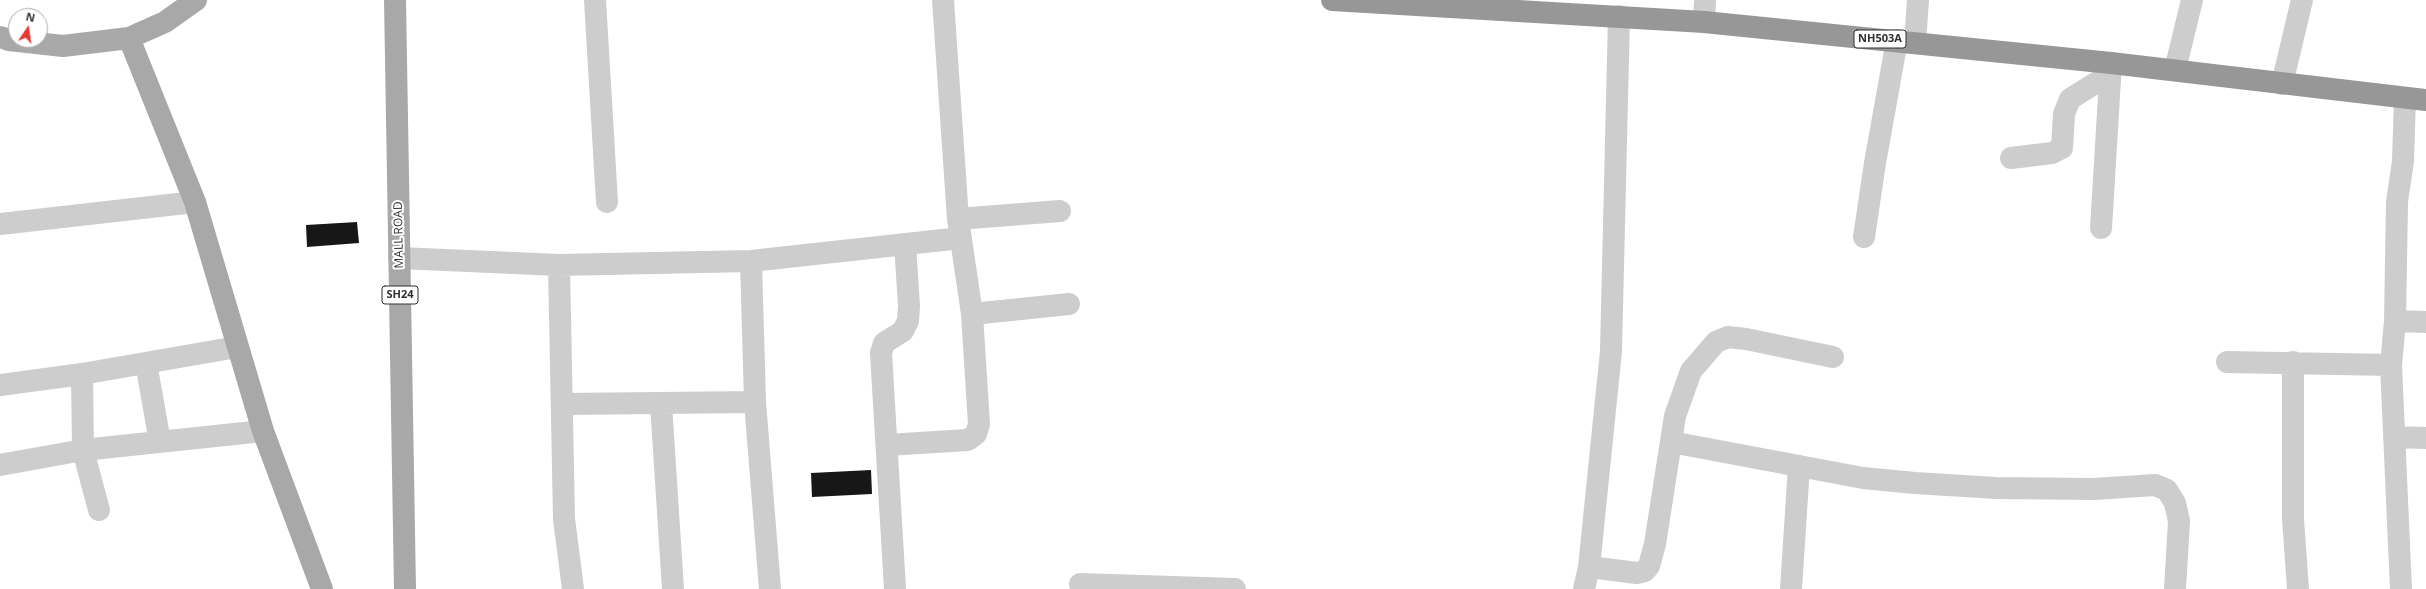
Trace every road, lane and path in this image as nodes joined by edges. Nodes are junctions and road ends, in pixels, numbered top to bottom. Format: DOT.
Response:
graph roads {
  1 [pos="196,0"];
  2 [pos="395,0"];
  3 [pos="595,0"];
  4 [pos="943,0"];
  5 [pos="1332,0"];
  6 [pos="1705,0"];
  7 [pos="1918,0"];
  8 [pos="2192,0"];
  9 [pos="2302,0"];
  10 [pos="1392,2"];
  11 [pos="1619,16"];
  12 [pos="1704,22"];
  13 [pos="0,37"];
  14 [pos="129,38"];
  15 [pos="1906,41"];
  16 [pos="2111,69"];
  17 [pos="2175,70"];
  18 [pos="2282,84"];
  19 [pos="2416,99"];
  20 [pos="2011,158"];
  21 [pos="195,202"];
  22 [pos="607,202"];
  23 [pos="1060,211"];
  24 [pos="0,224"];
  25 [pos="960,228"];
  26 [pos="2101,228"];
  27 [pos="1864,237"];
  28 [pos="905,244"];
  29 [pos="399,258"];
  30 [pos="751,261"];
  31 [pos="559,265"];
  32 [pos="1069,304"];
  33 [pos="972,314"];
  34 [pos="2395,321"];
  35 [pos="2426,322"];
  36 [pos="237,347"];
  37 [pos="1832,357"];
  38 [pos="2227,362"];
  39 [pos="2293,362"];
  40 [pos="146,363"];
  41 [pos="2391,365"];
  42 [pos="82,374"];
  43 [pos="0,385"];
  44 [pos="755,402"];
  45 [pos="563,404"];
  46 [pos="661,404"];
  47 [pos="263,430"];
  48 [pos="2394,437"];
  49 [pos="2426,438"];
  50 [pos="160,442"];
  51 [pos="1671,442"];
  52 [pos="887,445"];
  53 [pos="83,450"];
  54 [pos="0,465"];
  55 [pos="1799,466"];
  56 [pos="99,510"];
  57 [pos="1589,567"];
  58 [pos="1080,584"];
  59 [pos="322,589"];
  60 [pos="405,589"];
  61 [pos="573,589"];
  62 [pos="673,589"];
  63 [pos="770,589"];
  64 [pos="895,589"];
  65 [pos="1235,589"];
  66 [pos="1584,589"];
  67 [pos="1790,589"];
  68 [pos="2175,589"];
  69 [pos="2298,589"];
  70 [pos="2402,589"];
  1 -- 14 [label="main road"];
  2 -- 29 [label="main road, MALL ROAD / SH24"];
  3 -- 22 [label="street"];
  4 -- 25 [label="street"];
  5 -- 10 [label="highway, NH503A"];
  6 -- 12 [label="street"];
  7 -- 15 [label="street"];
  8 -- 17 [label="street"];
  9 -- 18 [label="street"];
  10 -- 11 [label="highway, NH503A"];
  11 -- 12 [label="highway, NH503A"];
  11 -- 57 [label="street"];
  12 -- 15 [label="highway, NH503A"];
  13 -- 14 [label="main road"];
  14 -- 21 [label="main road"];
  15 -- 16 [label="highway, NH503A"];
  15 -- 27 [label="street"];
  16 -- 17 [label="highway, NH503A"];
  16 -- 20 [label="street"];
  16 -- 26 [label="street"];
  17 -- 18 [label="highway, NH503A"];
  18 -- 19 [label="highway, NH503A"];
  19 -- 34 [label="street"];
  21 -- 24 [label="street"];
  21 -- 36 [label="main road"];
  23 -- 25 [label="street"];
  25 -- 28 [label="street"];
  25 -- 33 [label="street"];
  28 -- 30 [label="street"];
  28 -- 52 [label="street"];
  29 -- 31 [label="street"];
  29 -- 60 [label="main road, MALL ROAD / SH24"];
  30 -- 31 [label="street"];
  30 -- 44 [label="street"];
  31 -- 45 [label="street"];
  32 -- 33 [label="street"];
  33 -- 52 [label="street"];
  34 -- 35 [label="street"];
  34 -- 41 [label="street"];
  36 -- 40 [label="street"];
  36 -- 47 [label="main road"];
  37 -- 51 [label="street"];
  38 -- 39 [label="street"];
  39 -- 41 [label="street"];
  39 -- 69 [label="street"];
  40 -- 42 [label="street"];
  40 -- 50 [label="street"];
  41 -- 48 [label="street"];
  42 -- 43 [label="street"];
  42 -- 53 [label="street"];
  44 -- 46 [label="street"];
  44 -- 63 [label="street"];
  45 -- 46 [label="street"];
  45 -- 61 [label="street"];
  46 -- 62 [label="street"];
  47 -- 50 [label="street"];
  47 -- 59 [label="main road"];
  48 -- 49 [label="street"];
  48 -- 70 [label="street"];
  50 -- 53 [label="street"];
  51 -- 55 [label="street"];
  51 -- 57 [label="street"];
  52 -- 64 [label="street"];
  53 -- 54 [label="street"];
  53 -- 56 [label="street"];
  55 -- 67 [label="street"];
  55 -- 68 [label="street"];
  57 -- 66 [label="street"];
  58 -- 65 [label="street"];
}
